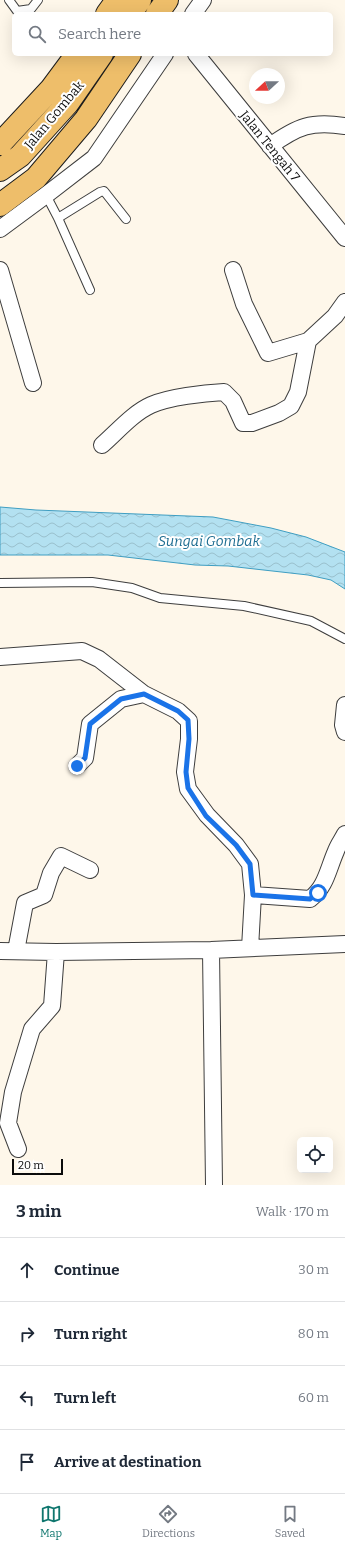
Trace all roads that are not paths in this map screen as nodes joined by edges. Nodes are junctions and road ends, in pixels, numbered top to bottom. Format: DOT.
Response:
graph roads {
  1 [pos="9,0"];
  2 [pos="38,0"];
  3 [pos="140,0"];
  4 [pos="167,0"];
  5 [pos="202,0"];
  6 [pos="115,6"];
  7 [pos="158,12"];
  8 [pos="194,12"];
  9 [pos="76,56"];
  10 [pos="101,56"];
  11 [pos="129,56"];
  12 [pos="164,56"];
  13 [pos="198,56"];
  14 [pos="345,126"];
  15 [pos="0,144"];
  16 [pos="270,146"];
  17 [pos="0,170"];
  18 [pos="46,195"];
  19 [pos="0,205"];
  20 [pos="58,218"];
  21 [pos="126,219"];
  22 [pos="0,229"];
  23 [pos="345,238"];
  24 [pos="0,270"];
  25 [pos="233,270"];
  26 [pos="90,290"];
  27 [pos="345,302"];
  28 [pos="308,341"];
  29 [pos="33,383"];
  30 [pos="102,445"];
  31 [pos="0,583"];
  32 [pos="345,639"];
  33 [pos="0,657"];
  34 [pos="144,694"];
  35 [pos="345,704"];
  36 [pos="345,732"];
  37 [pos="77,766"];
  38 [pos="345,834"];
  39 [pos="90,870"];
  40 [pos="253,895"];
  41 [pos="345,944"];
  42 [pos="250,948"];
  43 [pos="211,950"];
  44 [pos="8,951"];
  45 [pos="56,952"];
  46 [pos="18,1149"];
  47 [pos="214,1185"];
  1 -- 2 [label="lane"];
  3 -- 6 [label="main road"];
  4 -- 7 [label="main road"];
  5 -- 8 [label="street"];
  9 -- 15 [label="main road, Jalan Gombak"];
  10 -- 17 [label="main road, Jalan Gombak"];
  11 -- 19 [label="main road"];
  12 -- 18 [label="street"];
  13 -- 16 [label="street, Jalan Tengah 7"];
  14 -- 16 [label="street"];
  16 -- 23 [label="street, Jalan Tengah 7"];
  18 -- 20 [label="lane"];
  18 -- 22 [label="street"];
  20 -- 21 [label="lane"];
  20 -- 26 [label="lane"];
  24 -- 29 [label="street"];
  25 -- 28 [label="street"];
  27 -- 28 [label="street"];
  28 -- 30 [label="street"];
  31 -- 32 [label="lane"];
  33 -- 34 [label="street"];
  34 -- 37 [label="street"];
  34 -- 40 [label="street"];
  35 -- 36 [label="street"];
  38 -- 40 [label="street"];
  39 -- 44 [label="street"];
  40 -- 42 [label="street"];
  41 -- 42 [label="street"];
  42 -- 43 [label="street"];
  43 -- 45 [label="street"];
  43 -- 47 [label="street"];
  44 -- 45 [label="street"];
  45 -- 46 [label="street"];
}
